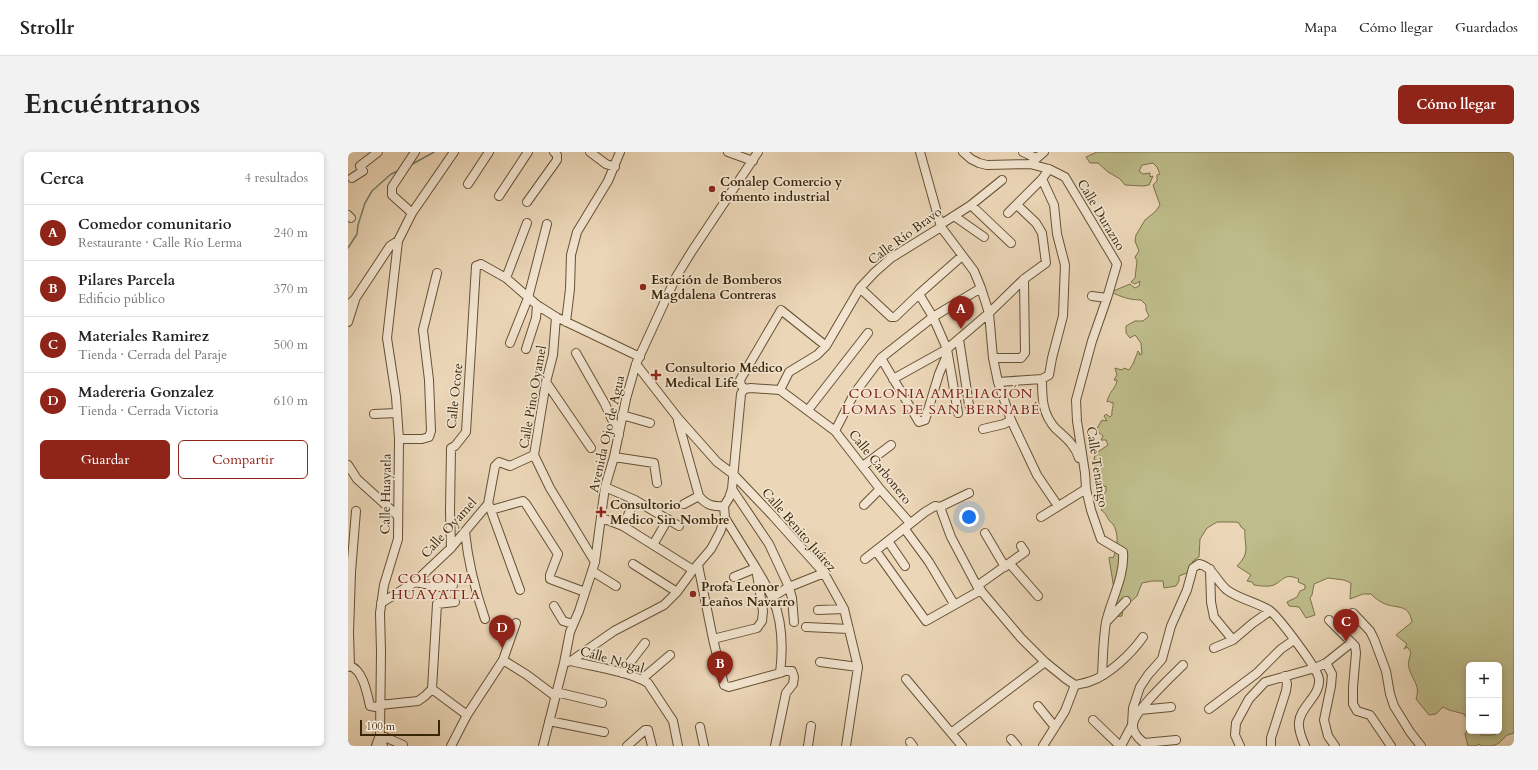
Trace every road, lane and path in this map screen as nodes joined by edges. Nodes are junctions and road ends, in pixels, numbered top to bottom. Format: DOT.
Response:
graph roads {
  1 [pos="378,152"];
  2 [pos="415,152"];
  3 [pos="454,152"];
  4 [pos="489,152"];
  5 [pos="528,152"];
  6 [pos="554,152"];
  7 [pos="590,152"];
  8 [pos="620,152"];
  9 [pos="728,152"];
  10 [pos="758,152"];
  11 [pos="920,152"];
  12 [pos="963,152"];
  13 [pos="1023,152"];
  14 [pos="1044,152"];
  15 [pos="1036,158"];
  16 [pos="753,161"];
  17 [pos="1030,164"];
  18 [pos="615,167"];
  19 [pos="1049,169"];
  20 [pos="352,178"];
  21 [pos="1042,179"];
  22 [pos="1002,180"];
  23 [pos="468,184"];
  24 [pos="499,196"];
  25 [pos="527,202"];
  26 [pos="971,205"];
  27 [pos="1017,205"];
  28 [pos="412,213"];
  29 [pos="1008,213"];
  30 [pos="954,216"];
  31 [pos="527,223"];
  32 [pos="548,224"];
  33 [pos="941,227"];
  34 [pos="984,237"];
  35 [pos="398,241"];
  36 [pos="1011,243"];
  37 [pos="962,256"];
  38 [pos="437,274"];
  39 [pos="506,278"];
  40 [pos="1024,279"];
  41 [pos="860,288"];
  42 [pos="981,288"];
  43 [pos="919,294"];
  44 [pos="1092,296"];
  45 [pos="528,298"];
  46 [pos="1107,298"];
  47 [pos="356,299"];
  48 [pos="348,305"];
  49 [pos="537,305"];
  50 [pos="989,313"];
  51 [pos="556,317"];
  52 [pos="933,317"];
  53 [pos="348,322"];
  54 [pos="566,322"];
  55 [pos="1097,322"];
  56 [pos="868,333"];
  57 [pos="959,339"];
  58 [pos="510,343"];
  59 [pos="826,346"];
  60 [pos="526,349"];
  61 [pos="947,352"];
  62 [pos="576,353"];
  63 [pos="881,358"];
  64 [pos="993,358"];
  65 [pos="638,360"];
  66 [pos="893,379"];
  67 [pos="1042,379"];
  68 [pos="546,382"];
  69 [pos="998,382"];
  70 [pos="744,389"];
  71 [pos="780,390"];
  72 [pos="969,405"];
  73 [pos="808,410"];
  74 [pos="397,413"];
  75 [pos="958,413"];
  76 [pos="374,414"];
  77 [pos="622,415"];
  78 [pos="678,418"];
  79 [pos="1011,420"];
  80 [pos="650,422"];
  81 [pos="983,429"];
  82 [pos="835,431"];
  83 [pos="618,435"];
  84 [pos="399,439"];
  85 [pos="891,445"];
  86 [pos="591,448"];
  87 [pos="534,455"];
  88 [pos="614,457"];
  89 [pos="348,465"];
  90 [pos="863,466"];
  91 [pos="1085,473"];
  92 [pos="733,474"];
  93 [pos="657,483"];
  94 [pos="605,487"];
  95 [pos="732,489"];
  96 [pos="880,489"];
  97 [pos="1086,489"];
  98 [pos="969,493"];
  99 [pos="699,496"];
  100 [pos="635,500"];
  101 [pos="684,504"];
  102 [pos="864,505"];
  103 [pos="724,506"];
  104 [pos="1058,506"];
  105 [pos="490,507"];
  106 [pos="940,507"];
  107 [pos="356,511"];
  108 [pos="398,516"];
  109 [pos="1041,517"];
  110 [pos="602,518"];
  111 [pos="725,518"];
  112 [pos="668,519"];
  113 [pos="623,526"];
  114 [pos="679,526"];
  115 [pos="907,526"];
  116 [pos="465,532"];
  117 [pos="984,533"];
  118 [pos="888,541"];
  119 [pos="653,545"];
  120 [pos="1021,546"];
  121 [pos="451,548"];
  122 [pos="876,551"];
  123 [pos="865,559"];
  124 [pos="595,562"];
  125 [pos="633,564"];
  126 [pos="1008,565"];
  127 [pos="905,566"];
  128 [pos="696,568"];
  129 [pos="756,568"];
  130 [pos="1210,569"];
  131 [pos="592,571"];
  132 [pos="824,573"];
  133 [pos="734,577"];
  134 [pos="415,582"];
  135 [pos="453,584"];
  136 [pos="616,586"];
  137 [pos="789,587"];
  138 [pos="979,588"];
  139 [pos="520,590"];
  140 [pos="585,592"];
  141 [pos="677,592"];
  142 [pos="1038,596"];
  143 [pos="772,597"];
  144 [pos="1126,601"];
  145 [pos="455,602"];
  146 [pos="382,603"];
  147 [pos="954,604"];
  148 [pos="554,606"];
  149 [pos="844,609"];
  150 [pos="818,610"];
  151 [pos="1270,611"];
  152 [pos="1353,613"];
  153 [pos="485,619"];
  154 [pos="1328,620"];
  155 [pos="794,622"];
  156 [pos="1106,622"];
  157 [pos="516,623"];
  158 [pos="573,624"];
  159 [pos="806,627"];
  160 [pos="849,629"];
  161 [pos="1143,637"];
  162 [pos="713,639"];
  163 [pos="1232,640"];
  164 [pos="1294,640"];
  165 [pos="1351,643"];
  166 [pos="645,644"];
  167 [pos="1214,648"];
  168 [pos="670,654"];
  169 [pos="503,660"];
  170 [pos="568,662"];
  171 [pos="820,662"];
  172 [pos="1045,662"];
  173 [pos="1326,663"];
  174 [pos="1183,665"];
  175 [pos="349,666"];
  176 [pos="858,668"];
  177 [pos="1315,668"];
  178 [pos="622,673"];
  179 [pos="780,673"];
  180 [pos="1102,675"];
  181 [pos="1285,676"];
  182 [pos="906,679"];
  183 [pos="642,680"];
  184 [pos="1075,685"];
  185 [pos="432,689"];
  186 [pos="556,694"];
  187 [pos="602,703"];
  188 [pos="380,704"];
  189 [pos="1038,706"];
  190 [pos="1172,707"];
  191 [pos="1209,709"];
  192 [pos="1140,710"];
  193 [pos="467,715"];
  194 [pos="1093,720"];
  195 [pos="549,721"];
  196 [pos="811,726"];
  197 [pos="700,727"];
  198 [pos="1055,727"];
  199 [pos="1133,728"];
  200 [pos="604,732"];
  201 [pos="951,733"];
  202 [pos="380,735"];
  203 [pos="1011,739"];
  204 [pos="1176,740"];
  205 [pos="403,745"];
  206 [pos="376,746"];
  207 [pos="383,746"];
  208 [pos="451,746"];
  209 [pos="543,746"];
  210 [pos="627,746"];
  211 [pos="652,746"];
  212 [pos="678,746"];
  213 [pos="704,746"];
  214 [pos="775,746"];
  215 [pos="808,746"];
  216 [pos="846,746"];
  217 [pos="962,746"];
  218 [pos="1017,746"];
  219 [pos="1043,746"];
  220 [pos="1120,746"];
  221 [pos="1240,746"];
  222 [pos="1271,746"];
  223 [pos="1305,746"];
  224 [pos="1335,746"];
  225 [pos="1391,746"];
  226 [pos="1421,746"];
  1 -- 20 [label="street"];
  2 -- 28 [label="street"];
  3 -- 28 [label="street"];
  4 -- 23 [label="street"];
  5 -- 24 [label="street"];
  6 -- 25 [label="street"];
  7 -- 18 [label="street"];
  8 -- 18 [label="street"];
  9 -- 16 [label="street"];
  10 -- 16 [label="street, Avenida Ojo de Agua"];
  11 -- 33 [label="street"];
  12 -- 17 [label="street, Calle Durazno"];
  13 -- 15 [label="street"];
  14 -- 15 [label="street"];
  15 -- 17 [label="street"];
  16 -- 65 [label="street, Avenida Ojo de Agua"];
  17 -- 19 [label="street, Calle Durazno"];
  18 -- 54 [label="street"];
  19 -- 21 [label="street"];
  19 -- 46 [label="street, Calle Durazno"];
  21 -- 27 [label="street"];
  21 -- 67 [label="street"];
  22 -- 26 [label="street, Calle Río Bravo"];
  26 -- 30 [label="street, Calle Río Bravo"];
  26 -- 36 [label="street"];
  27 -- 29 [label="street"];
  27 -- 40 [label="street"];
  28 -- 35 [label="street"];
  30 -- 33 [label="street, Calle Río Bravo"];
  30 -- 34 [label="street"];
  31 -- 39 [label="street"];
  32 -- 45 [label="street"];
  33 -- 37 [label="street"];
  33 -- 41 [label="street, Calle Río Bravo"];
  35 -- 47 [label="street"];
  35 -- 74 [label="street, Calle Huayatla"];
  37 -- 42 [label="street"];
  37 -- 43 [label="street"];
  38 -- 84 [label="street"];
  39 -- 45 [label="street"];
  39 -- 121 [label="street, Calle Ocote"];
  40 -- 50 [label="street"];
  40 -- 64 [label="street"];
  41 -- 43 [label="street"];
  41 -- 59 [label="street, Calle Río Bravo"];
  42 -- 50 [label="street"];
  42 -- 52 [label="street"];
  43 -- 52 [label="street"];
  44 -- 46 [label="street"];
  45 -- 49 [label="street"];
  45 -- 58 [label="street"];
  46 -- 55 [label="street, Calle Durazno"];
  47 -- 48 [label="street"];
  47 -- 53 [label="street"];
  49 -- 51 [label="street"];
  49 -- 60 [label="street"];
  50 -- 57 [label="street"];
  50 -- 64 [label="street"];
  51 -- 54 [label="street"];
  51 -- 68 [label="street, Calle Pino Oyamel"];
  52 -- 61 [label="street"];
  52 -- 63 [label="street"];
  54 -- 65 [label="street"];
  55 -- 91 [label="street, Calle Tenango"];
  56 -- 73 [label="street"];
  57 -- 61 [label="street"];
  57 -- 72 [label="street"];
  59 -- 70 [label="street"];
  59 -- 71 [label="street, Calle Río Bravo"];
  61 -- 66 [label="street"];
  61 -- 66 [label="street"];
  61 -- 75 [label="street"];
  62 -- 83 [label="street"];
  63 -- 66 [label="street"];
  63 -- 82 [label="street"];
  64 -- 69 [label="street"];
  65 -- 77 [label="street, Avenida Ojo de Agua"];
  65 -- 78 [label="street"];
  67 -- 69 [label="street"];
  67 -- 91 [label="street"];
  68 -- 86 [label="street"];
  68 -- 87 [label="street, Calle Pino Oyamel"];
  69 -- 79 [label="street"];
  70 -- 71 [label="street"];
  70 -- 92 [label="street"];
  71 -- 73 [label="street, Calle Carbonero"];
  73 -- 82 [label="street, Calle Carbonero"];
  74 -- 76 [label="street"];
  74 -- 84 [label="street, Calle Huayatla"];
  77 -- 80 [label="street"];
  77 -- 83 [label="street, Avenida Ojo de Agua"];
  78 -- 92 [label="street"];
  78 -- 99 [label="street"];
  79 -- 81 [label="street"];
  79 -- 104 [label="street"];
  82 -- 90 [label="street, Calle Carbonero"];
  83 -- 88 [label="street, Avenida Ojo de Agua"];
  84 -- 108 [label="street, Calle Huayatla"];
  85 -- 90 [label="street"];
  87 -- 105 [label="street, Calle Oyamel"];
  87 -- 124 [label="street, Calle Pino Oyamel"];
  88 -- 93 [label="street"];
  88 -- 94 [label="street, Avenida Ojo de Agua"];
  89 -- 108 [label="street"];
  90 -- 96 [label="street, Calle Carbonero"];
  91 -- 97 [label="street, Calle Tenango"];
  92 -- 95 [label="street"];
  92 -- 132 [label="street, Calle Benito Juárez"];
  94 -- 100 [label="street"];
  94 -- 110 [label="street, Avenida Ojo de Agua"];
  95 -- 103 [label="street"];
  95 -- 137 [label="street"];
  96 -- 102 [label="street"];
  96 -- 115 [label="street, Calle Carbonero"];
  97 -- 104 [label="street"];
  97 -- 156 [label="street, Calle Tenango"];
  98 -- 106 [label="street, Calle Carbonero"];
  99 -- 101 [label="street"];
  99 -- 103 [label="street"];
  100 -- 112 [label="street"];
  100 -- 113 [label="street"];
  103 -- 111 [label="street"];
  104 -- 109 [label="street"];
  105 -- 116 [label="street, Calle Oyamel"];
  105 -- 139 [label="street"];
  105 -- 140 [label="street"];
  106 -- 115 [label="street, Calle Carbonero"];
  106 -- 138 [label="street"];
  107 -- 175 [label="street"];
  108 -- 146 [label="street, Calle Huayatla"];
  110 -- 113 [label="street"];
  110 -- 124 [label="street, Avenida Ojo de Agua"];
  111 -- 128 [label="street"];
  111 -- 129 [label="street"];
  112 -- 114 [label="street"];
  112 -- 119 [label="street"];
  113 -- 119 [label="street"];
  115 -- 118 [label="street"];
  115 -- 147 [label="street"];
  116 -- 121 [label="street, Calle Oyamel"];
  116 -- 153 [label="street"];
  117 -- 126 [label="street"];
  118 -- 122 [label="street"];
  118 -- 127 [label="street"];
  119 -- 128 [label="street"];
  120 -- 126 [label="street"];
  121 -- 134 [label="street, Calle Oyamel"];
  122 -- 123 [label="street"];
  122 -- 147 [label="street"];
  124 -- 131 [label="street, Avenida Ojo de Agua"];
  125 -- 141 [label="street"];
  126 -- 138 [label="street"];
  126 -- 142 [label="street"];
  128 -- 141 [label="street"];
  128 -- 162 [label="street"];
  129 -- 133 [label="street"];
  129 -- 143 [label="street"];
  129 -- 162 [label="street"];
  130 -- 151 [label="street"];
  130 -- 163 [label="street"];
  130 -- 199 [label="street"];
  131 -- 136 [label="street"];
  131 -- 140 [label="street, Avenida Ojo de Agua"];
  132 -- 137 [label="street"];
  132 -- 149 [label="street, Calle Benito Juárez"];
  134 -- 135 [label="street"];
  134 -- 146 [label="street, Calle Oyamel"];
  137 -- 143 [label="street"];
  137 -- 155 [label="street"];
  138 -- 147 [label="street"];
  138 -- 172 [label="street"];
  140 -- 158 [label="street, Avenida Ojo de Agua"];
  141 -- 170 [label="street"];
  143 -- 179 [label="street"];
  144 -- 156 [label="street"];
  145 -- 185 [label="street"];
  146 -- 188 [label="street, Calle Huayatla"];
  148 -- 158 [label="street"];
  149 -- 150 [label="street"];
  149 -- 160 [label="street, Calle Benito Juárez"];
  151 -- 163 [label="street"];
  151 -- 164 [label="street"];
  152 -- 226 [label="street"];
  154 -- 165 [label="street"];
  156 -- 180 [label="street, Calle Tenango"];
  157 -- 169 [label="street"];
  158 -- 170 [label="street, Avenida Ojo de Agua"];
  159 -- 160 [label="street"];
  160 -- 176 [label="street, Calle Benito Juárez"];
  161 -- 180 [label="street"];
  162 -- 179 [label="street"];
  163 -- 167 [label="street"];
  164 -- 177 [label="street"];
  164 -- 191 [label="street"];
  165 -- 173 [label="street"];
  165 -- 225 [label="street"];
  166 -- 178 [label="street"];
  168 -- 183 [label="street"];
  169 -- 186 [label="street"];
  169 -- 193 [label="street"];
  170 -- 178 [label="street, Calle Nogal"];
  170 -- 186 [label="street, Avenida Ojo de Agua"];
  171 -- 176 [label="street"];
  172 -- 184 [label="street"];
  172 -- 201 [label="street"];
  173 -- 177 [label="street"];
  173 -- 224 [label="street"];
  174 -- 192 [label="street"];
  175 -- 188 [label="street"];
  176 -- 216 [label="street, Calle Benito Juárez"];
  177 -- 181 [label="street"];
  177 -- 223 [label="street"];
  178 -- 183 [label="street, Calle Nogal"];
  179 -- 214 [label="street"];
  180 -- 184 [label="street"];
  181 -- 221 [label="street"];
  181 -- 222 [label="street"];
  182 -- 201 [label="street"];
  183 -- 212 [label="street, Calle Nogal"];
  184 -- 198 [label="street"];
  185 -- 188 [label="street"];
  185 -- 193 [label="street"];
  186 -- 187 [label="street"];
  186 -- 195 [label="street, Avenida Ojo de Agua"];
  188 -- 202 [label="street, Calle Huayatla"];
  189 -- 198 [label="street"];
  190 -- 192 [label="street"];
  192 -- 199 [label="street"];
  193 -- 208 [label="street"];
  194 -- 220 [label="street"];
  195 -- 200 [label="street"];
  195 -- 209 [label="street, Avenida Ojo de Agua"];
  196 -- 215 [label="street"];
  197 -- 213 [label="street"];
  198 -- 219 [label="street"];
  199 -- 204 [label="street"];
  199 -- 220 [label="street"];
  201 -- 217 [label="street"];
  202 -- 205 [label="street"];
  202 -- 206 [label="street"];
  202 -- 207 [label="street, Calle Huayatla"];
  203 -- 218 [label="street"];
  210 -- 211 [label="street"];
}
